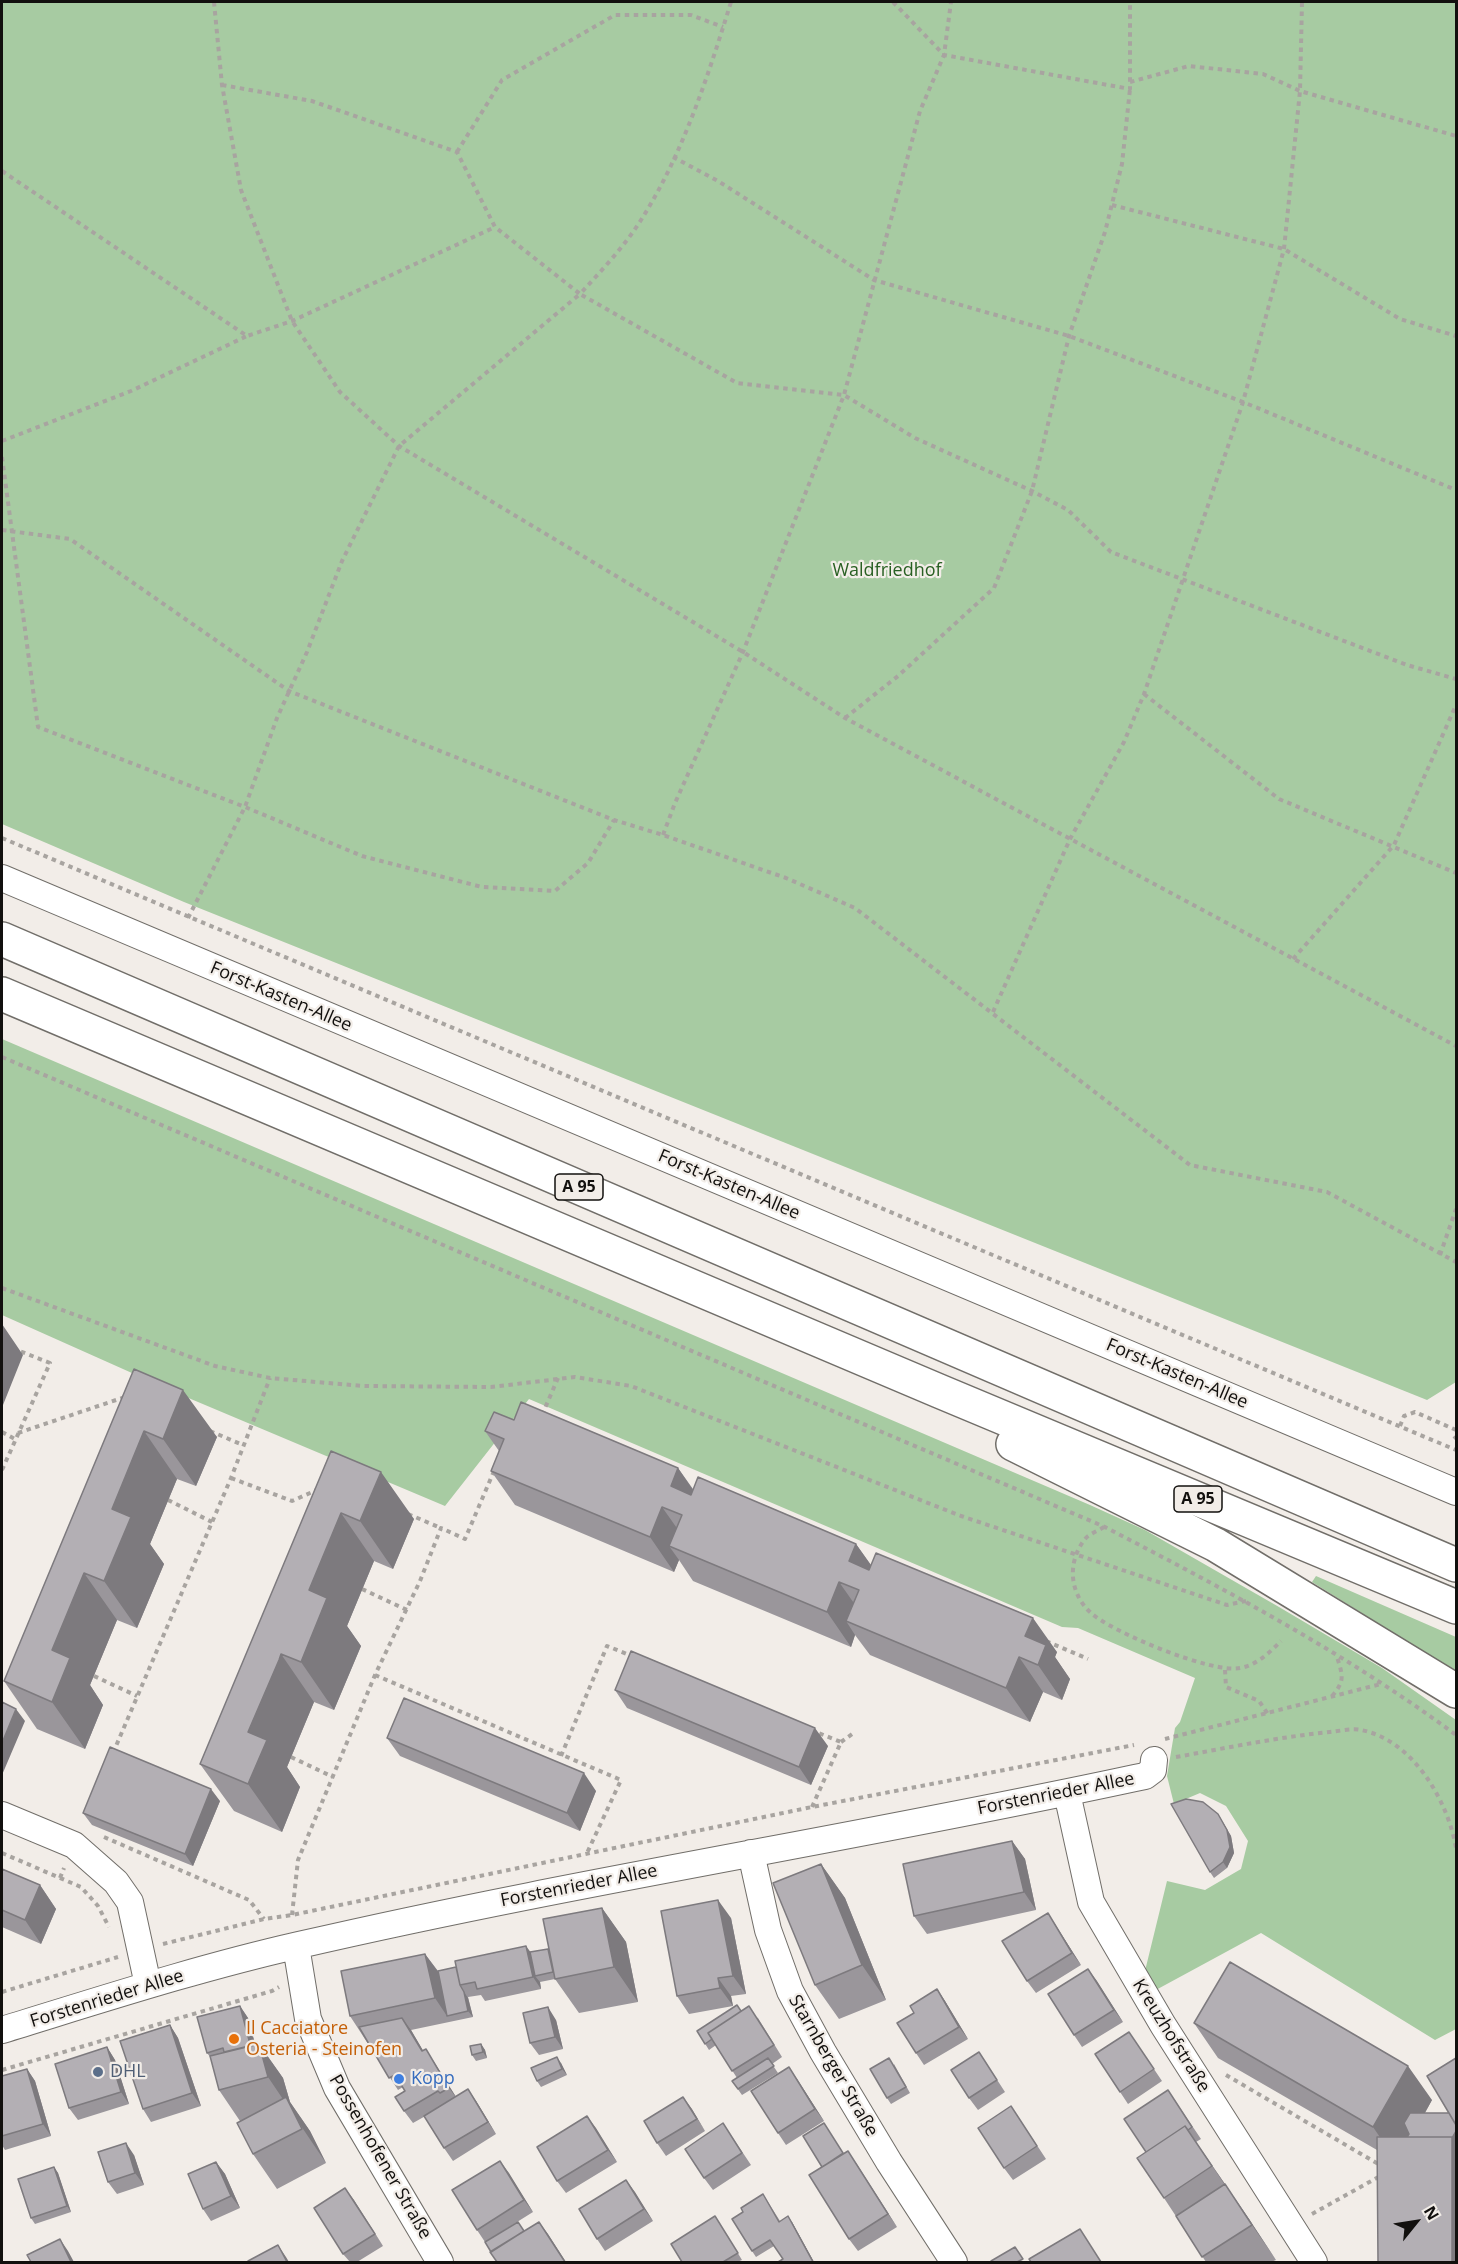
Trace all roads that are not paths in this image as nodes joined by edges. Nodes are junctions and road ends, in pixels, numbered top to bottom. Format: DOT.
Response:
graph roads {
  1 [pos="2,878"];
  2 [pos="2,939"];
  3 [pos="2,994"];
  4 [pos="939,1391"];
  5 [pos="1456,1492"];
  6 [pos="1456,1565"];
  7 [pos="1456,1607"];
  8 [pos="1456,1691"];
  9 [pos="1152,1748"];
  10 [pos="1067,1793"];
  11 [pos="2,1815"];
  12 [pos="751,1853"];
  13 [pos="296,1946"];
  14 [pos="148,1985"];
  15 [pos="2,2030"];
  16 [pos="948,2261"];
  17 [pos="440,2262"];
  18 [pos="1314,2262"];
  1 -- 5 [label="street, Forst-Kasten-Allee"];
  2 -- 6 [label="highway, A 95"];
  3 -- 4 [label="highway, A 95"];
  4 -- 7 [label="highway, A 95"];
  4 -- 8 [label="highway"];
  9 -- 10 [label="street, Forstenrieder Allee"];
  10 -- 12 [label="street, Forstenrieder Allee"];
  10 -- 18 [label="street, Kreuzhofstraße"];
  11 -- 14 [label="street"];
  12 -- 13 [label="street, Forstenrieder Allee"];
  12 -- 16 [label="street, Starnberger Straße"];
  13 -- 14 [label="street, Forstenrieder Allee"];
  13 -- 17 [label="street, Possenhofener Straße"];
  14 -- 15 [label="street, Forstenrieder Allee"];
}
